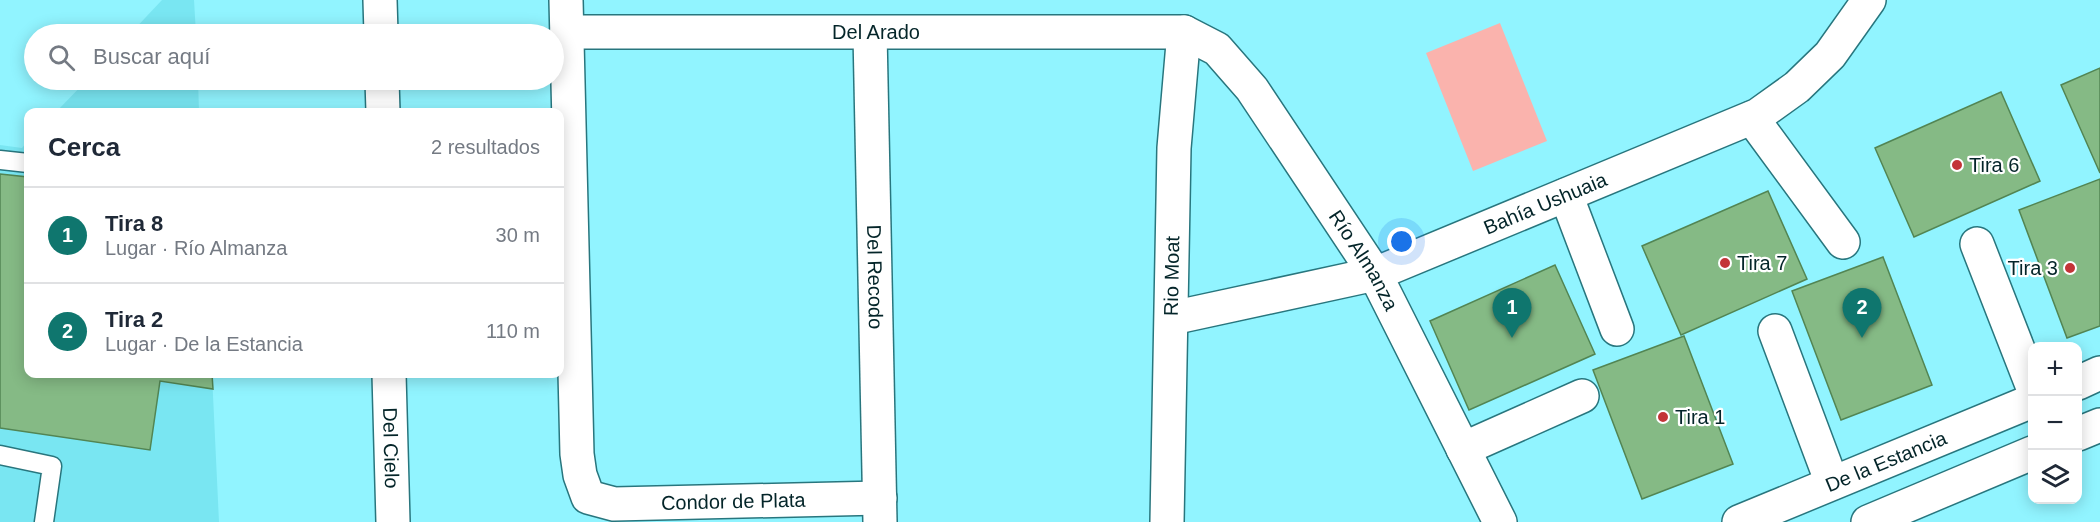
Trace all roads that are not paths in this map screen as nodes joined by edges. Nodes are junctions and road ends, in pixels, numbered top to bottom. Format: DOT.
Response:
graph roads {
  1 [pos="380,0"];
  2 [pos="566,0"];
  3 [pos="1869,0"];
  4 [pos="381,24"];
  5 [pos="567,32"];
  6 [pos="1184,32"];
  7 [pos="870,33"];
  8 [pos="382,90"];
  9 [pos="383,108"];
  10 [pos="1752,118"];
  11 [pos="0,160"];
  12 [pos="24,163"];
  13 [pos="1566,195"];
  14 [pos="1843,242"];
  15 [pos="1977,244"];
  16 [pos="1375,274"];
  17 [pos="1172,318"];
  18 [pos="1617,329"];
  19 [pos="1774,330"];
  20 [pos="2100,373"];
  21 [pos="2028,375"];
  22 [pos="389,378"];
  23 [pos="2082,381"];
  24 [pos="1582,396"];
  25 [pos="2028,403"];
  26 [pos="2100,425"];
  27 [pos="2082,432"];
  28 [pos="1463,449"];
  29 [pos="0,455"];
  30 [pos="2028,455"];
  31 [pos="1832,483"];
  32 [pos="880,510"];
  33 [pos="44,522"];
  34 [pos="393,522"];
  35 [pos="1167,522"];
  36 [pos="1500,522"];
  37 [pos="1739,522"];
  38 [pos="1868,522"];
  1 -- 4 [label="street"];
  2 -- 5 [label="street"];
  3 -- 10 [label="street, Bahía Ushuaia"];
  5 -- 7 [label="street, Del Arado"];
  5 -- 32 [label="street, Condor de Plata"];
  6 -- 7 [label="street, Del Arado"];
  6 -- 16 [label="street, Río Almanza"];
  6 -- 17 [label="street, Rio Moat"];
  7 -- 32 [label="street, Del Recodo"];
  8 -- 9 [label="street"];
  10 -- 13 [label="street, Bahía Ushuaia"];
  10 -- 14 [label="street"];
  11 -- 12 [label="lane"];
  13 -- 16 [label="street, Bahía Ushuaia"];
  13 -- 18 [label="street"];
  15 -- 21 [label="street"];
  16 -- 17 [label="street, Bahía Ushuaia"];
  16 -- 28 [label="street, Río Almanza"];
  17 -- 35 [label="street, Rio Moat"];
  19 -- 31 [label="street"];
  20 -- 23 [label="street"];
  22 -- 34 [label="street, Del Cielo"];
  24 -- 28 [label="street"];
  25 -- 31 [label="street, De la Estancia"];
  26 -- 27 [label="street"];
  28 -- 36 [label="street, Río Almanza"];
  29 -- 33 [label="lane"];
  30 -- 38 [label="street"];
  31 -- 37 [label="street, De la Estancia"];
}
